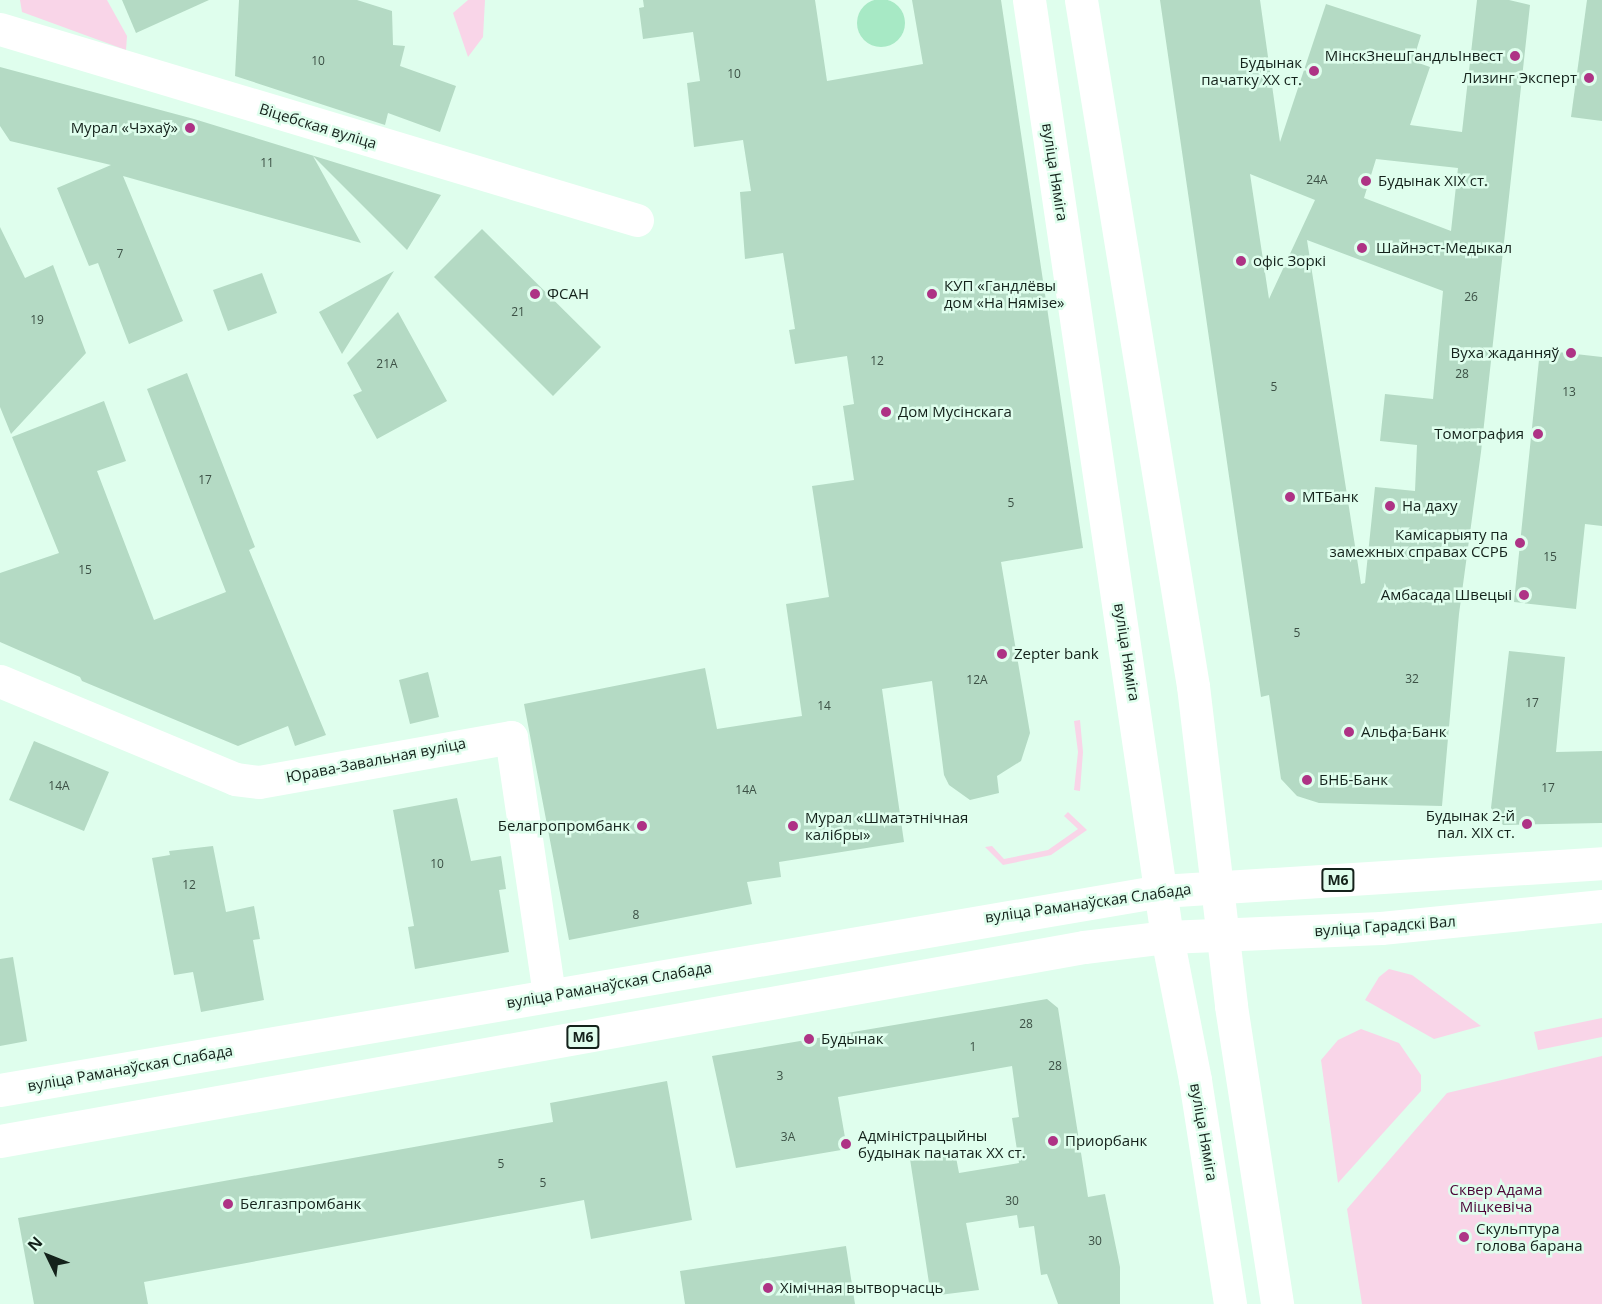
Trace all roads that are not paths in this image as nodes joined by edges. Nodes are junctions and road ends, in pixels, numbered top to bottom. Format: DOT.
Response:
graph roads {
  1 [pos="1029,0"];
  2 [pos="1082,0"];
  3 [pos="0,29"];
  4 [pos="637,220"];
  5 [pos="0,681"];
  6 [pos="1602,863"];
  7 [pos="1219,886"];
  8 [pos="1161,891"];
  9 [pos="1602,906"];
  10 [pos="1223,933"];
  11 [pos="1167,937"];
  12 [pos="549,995"];
  13 [pos="0,1090"];
  14 [pos="0,1141"];
  15 [pos="1230,1304"];
  16 [pos="1277,1304"];
  1 -- 8 [label="main road, вуліца Няміга"];
  2 -- 7 [label="main road"];
  3 -- 4 [label="main road, Віцебская вуліца"];
  5 -- 12 [label="main road, Юрава-Завальная вуліца"];
  6 -- 7 [label="main road, М6"];
  7 -- 8 [label="main road, вуліца Раманаўская Слабада / М6"];
  7 -- 10 [label="main road"];
  8 -- 11 [label="main road, вуліца Няміга"];
  8 -- 12 [label="main road, вуліца Раманаўская Слабада / М6"];
  9 -- 10 [label="main road, вуліца Гарадскі Вал / М6"];
  10 -- 11 [label="main road, вуліца Гарадскі Вал / М6"];
  10 -- 16 [label="main road"];
  11 -- 14 [label="main road, М6"];
  11 -- 15 [label="main road, вуліца Няміга"];
  12 -- 13 [label="main road, вуліца Раманаўская Слабада / М6"];
}
